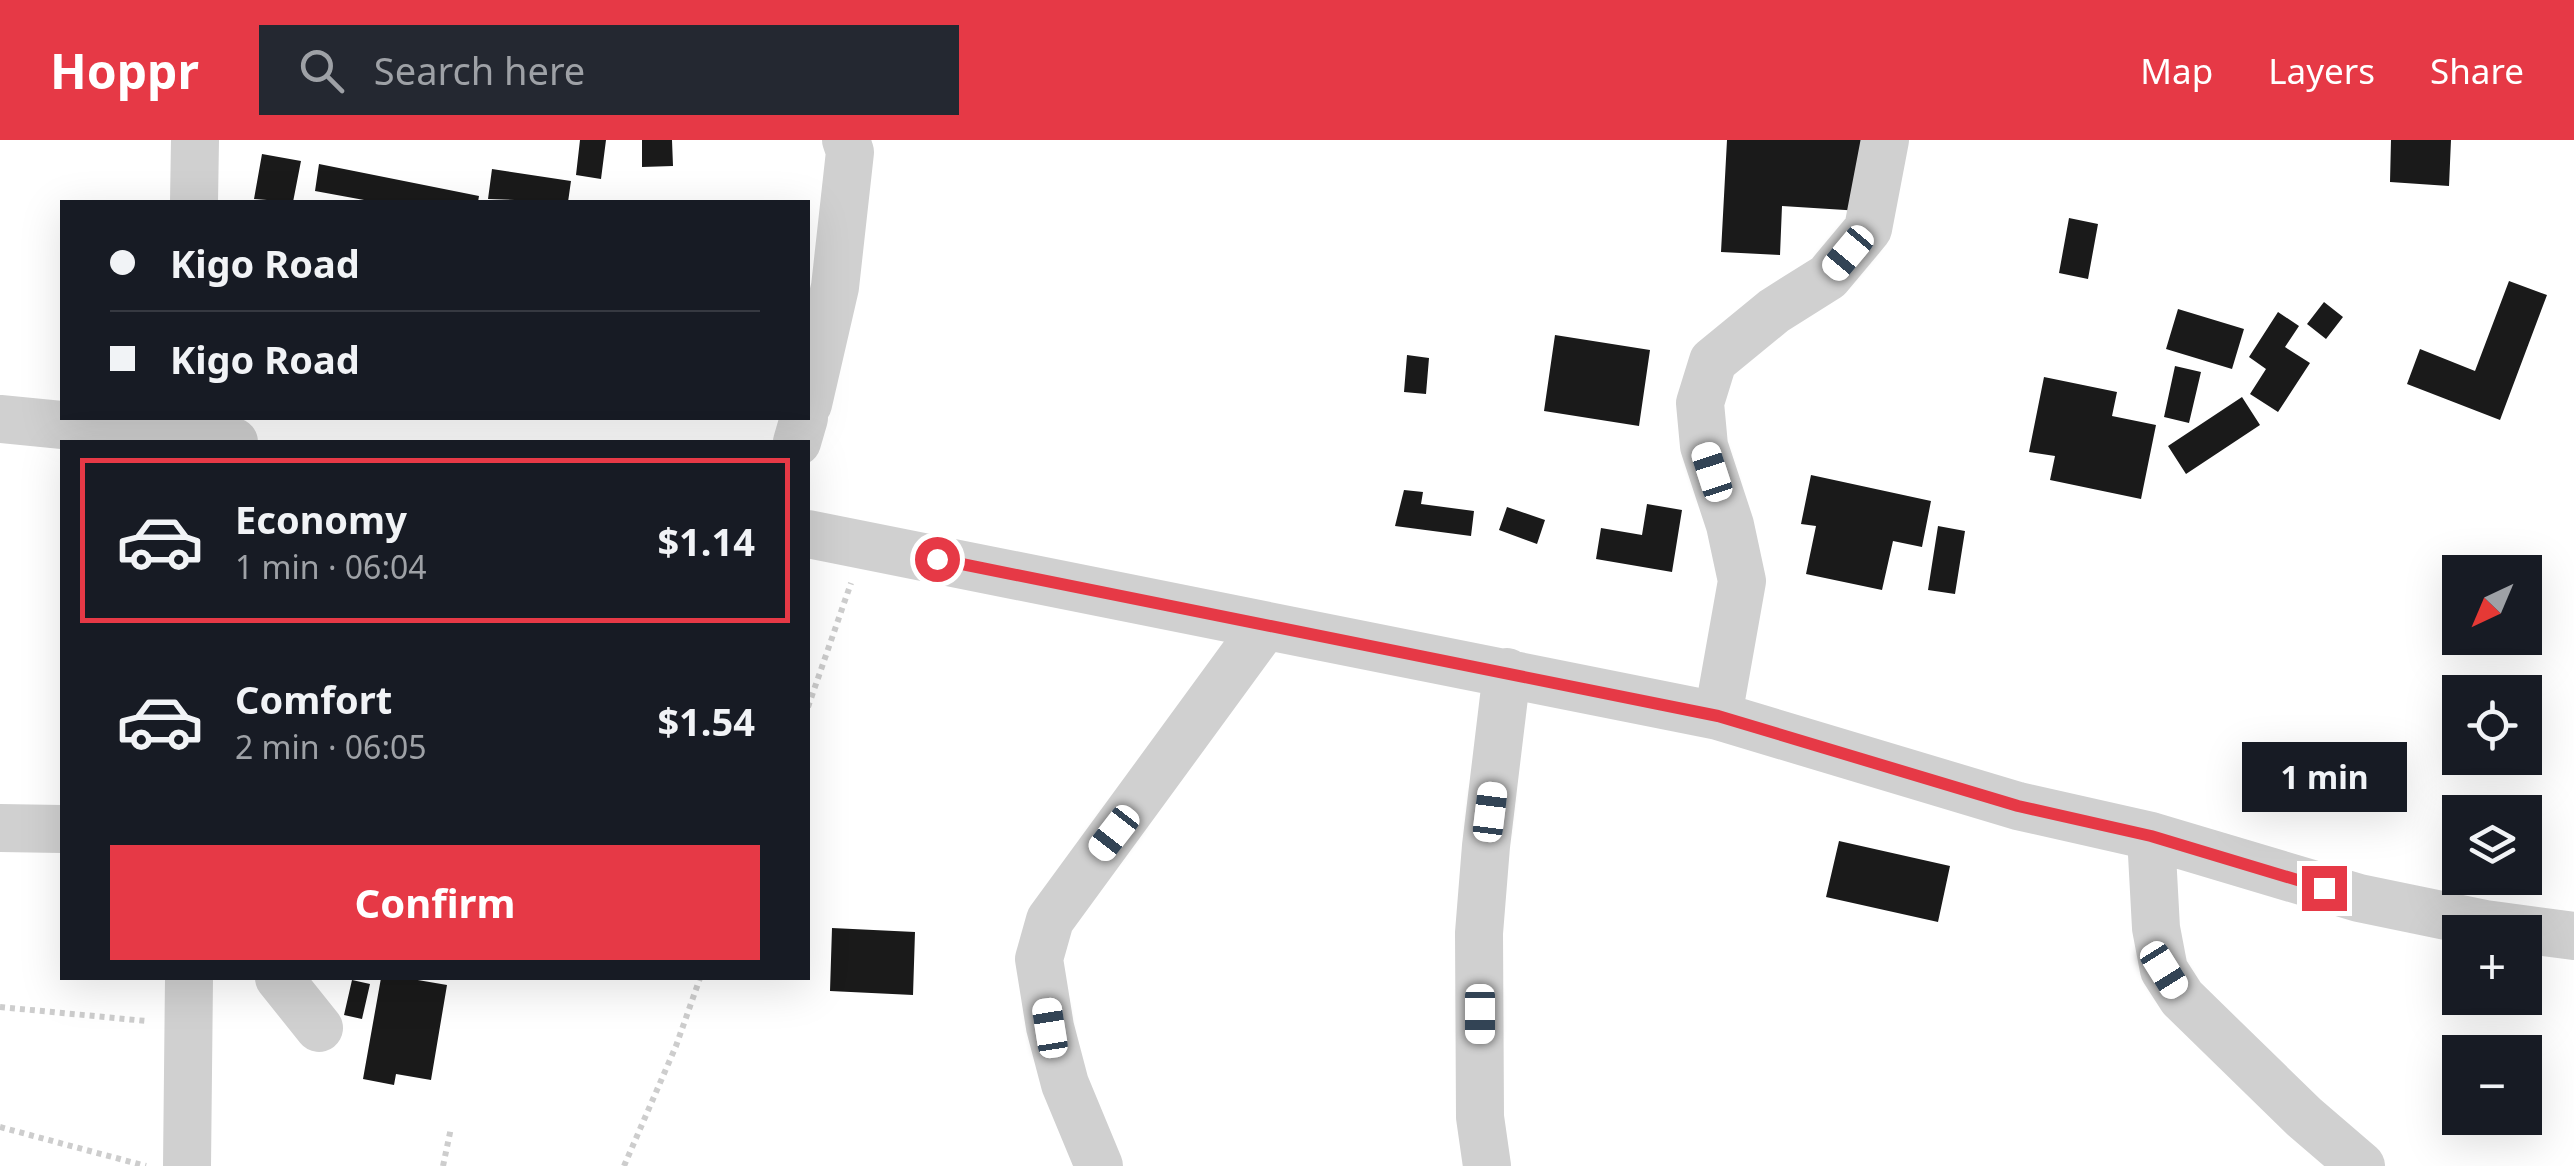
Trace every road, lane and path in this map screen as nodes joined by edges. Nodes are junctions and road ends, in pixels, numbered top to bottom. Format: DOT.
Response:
graph roads {
  1 [pos="195,140"];
  2 [pos="846,140"];
  3 [pos="1886,140"];
  4 [pos="194,200"];
  5 [pos="810,396"];
  6 [pos="0,419"];
  7 [pos="186,428"];
  8 [pos="226,440"];
  9 [pos="810,534"];
  10 [pos="864,544"];
  11 [pos="1265,626"];
  12 [pos="1507,672"];
  13 [pos="810,700"];
  14 [pos="1718,716"];
  15 [pos="0,828"];
  16 [pos="60,829"];
  17 [pos="2151,836"];
  18 [pos="2574,936"];
  19 [pos="189,980"];
  20 [pos="281,980"];
  21 [pos="699,980"];
  22 [pos="0,1007"];
  23 [pos="188,1024"];
  24 [pos="319,1028"];
  25 [pos="0,1127"];
  26 [pos="451,1128"];
  27 [pos="147,1166"];
  28 [pos="187,1166"];
  29 [pos="443,1166"];
  30 [pos="624,1166"];
  31 [pos="1099,1166"];
  32 [pos="1486,1166"];
  33 [pos="2361,1166"];
  1 -- 4 [label="street"];
  2 -- 5 [label="street"];
  3 -- 14 [label="street"];
  6 -- 7 [label="street"];
  7 -- 8 [label="street"];
  9 -- 10 [label="street"];
  10 -- 11 [label="street"];
  10 -- 13 [label="path"];
  11 -- 12 [label="street"];
  11 -- 31 [label="street"];
  12 -- 14 [label="street"];
  12 -- 32 [label="street"];
  14 -- 17 [label="street"];
  15 -- 16 [label="street"];
  17 -- 18 [label="street"];
  17 -- 33 [label="street"];
  19 -- 23 [label="street"];
  20 -- 24 [label="street"];
  21 -- 30 [label="path"];
  22 -- 23 [label="path"];
  23 -- 28 [label="street"];
  25 -- 27 [label="path"];
  26 -- 29 [label="path"];
}
